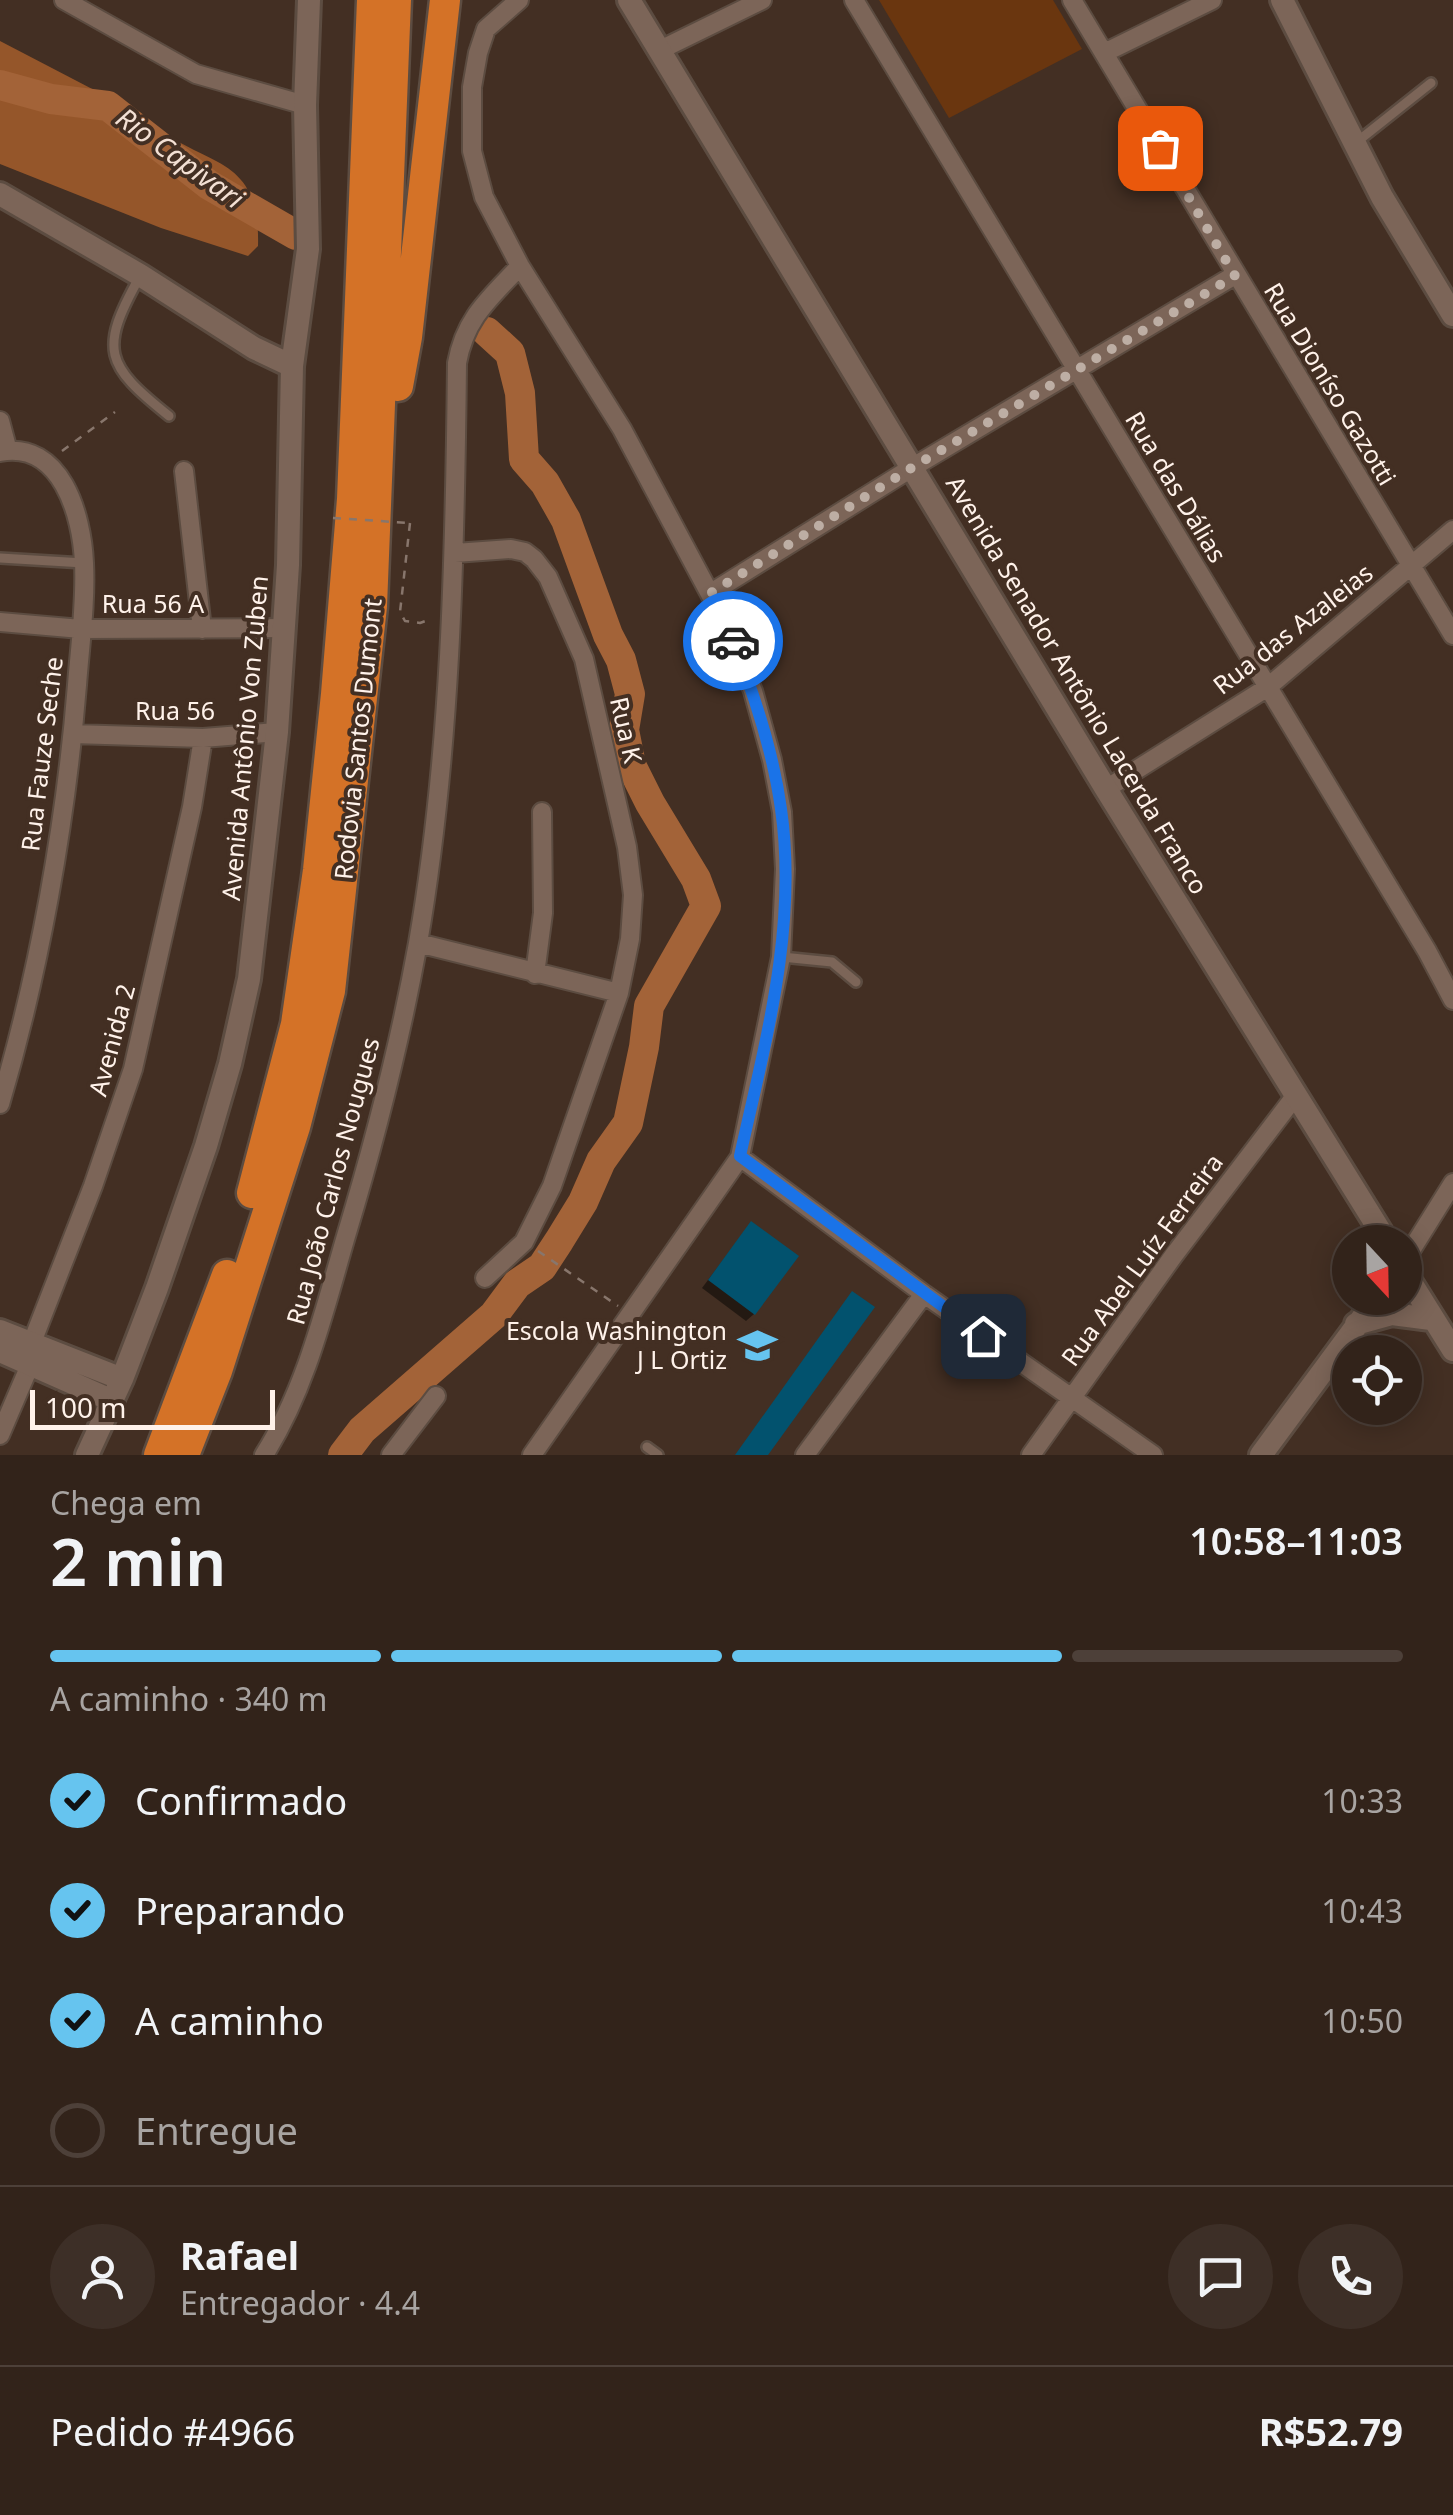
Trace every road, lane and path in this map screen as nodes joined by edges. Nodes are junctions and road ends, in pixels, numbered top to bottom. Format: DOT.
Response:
graph roads {
  1 [pos="64,0"];
  2 [pos="309,0"];
  3 [pos="352,0"];
  4 [pos="372,0"];
  5 [pos="396,0"];
  6 [pos="445,0"];
  7 [pos="518,0"];
  8 [pos="629,0"];
  9 [pos="762,0"];
  10 [pos="854,0"];
  11 [pos="1072,0"];
  12 [pos="1212,0"];
  13 [pos="1282,0"];
  14 [pos="1299,0"];
  15 [pos="660,50"];
  16 [pos="1104,54"];
  17 [pos="1431,83"];
  18 [pos="305,105"];
  19 [pos="1363,137"];
  20 [pos="0,194"];
  21 [pos="366,228"];
  22 [pos="520,266"];
  23 [pos="140,276"];
  24 [pos="1235,276"];
  25 [pos="1453,289"];
  26 [pos="1453,315"];
  27 [pos="292,366"];
  28 [pos="1076,372"];
  29 [pos="114,412"];
  30 [pos="169,416"];
  31 [pos="0,421"];
  32 [pos="4,451"];
  33 [pos="49,461"];
  34 [pos="913,467"];
  35 [pos="184,471"];
  36 [pos="378,497"];
  37 [pos="333,518"];
  38 [pos="1453,530"];
  39 [pos="455,554"];
  40 [pos="0,558"];
  41 [pos="84,563"];
  42 [pos="1412,567"];
  43 [pos="711,593"];
  44 [pos="452,611"];
  45 [pos="0,622"];
  46 [pos="284,628"];
  47 [pos="81,629"];
  48 [pos="202,629"];
  49 [pos="1453,636"];
  50 [pos="1268,687"];
  51 [pos="277,732"];
  52 [pos="73,734"];
  53 [pos="203,738"];
  54 [pos="1106,789"];
  55 [pos="542,812"];
  56 [pos="418,943"];
  57 [pos="781,957"];
  58 [pos="535,974"];
  59 [pos="856,982"];
  60 [pos="619,993"];
  61 [pos="1453,1000"];
  62 [pos="6,1059"];
  63 [pos="1296,1095"];
  64 [pos="0,1104"];
  65 [pos="740,1156"];
  66 [pos="1453,1183"];
  67 [pos="1376,1225"];
  68 [pos="1422,1233"];
  69 [pos="542,1254"];
  70 [pos="485,1278"];
  71 [pos="924,1294"];
  72 [pos="1422,1303"];
  73 [pos="632,1315"];
  74 [pos="1363,1315"];
  75 [pos="1431,1319"];
  76 [pos="1356,1324"];
  77 [pos="0,1331"];
  78 [pos="1453,1350"];
  79 [pos="0,1351"];
  80 [pos="31,1355"];
  81 [pos="118,1390"];
  82 [pos="436,1396"];
  83 [pos="1072,1398"];
  84 [pos="0,1434"];
  85 [pos="646,1447"];
  86 [pos="87,1455"];
  87 [pos="159,1455"];
  88 [pos="184,1455"];
  89 [pos="264,1455"];
  90 [pos="390,1455"];
  91 [pos="532,1455"];
  92 [pos="658,1455"];
  93 [pos="805,1455"];
  94 [pos="1031,1455"];
  95 [pos="1153,1455"];
  96 [pos="1261,1455"];
  1 -- 18 [label="street"];
  2 -- 18 [label="street, Avenida Antônio Von Zuben"];
  3 -- 21 [label="highway"];
  4 -- 21 [label="highway, Rodovia Santos Dumont"];
  5 -- 36 [label="highway, Rodovia Santos Dumont"];
  6 -- 36 [label="highway"];
  7 -- 22 [label="street"];
  8 -- 15 [label="street, Avenida Senador Antônio Lacerda Franco"];
  9 -- 15 [label="street"];
  10 -- 28 [label="street, Rua das Dálias"];
  11 -- 16 [label="street, Rua Dioníso Gazotti"];
  12 -- 16 [label="street"];
  13 -- 26 [label="street"];
  14 -- 19 [label="street"];
  15 -- 34 [label="street, Avenida Senador Antônio Lacerda Franco"];
  16 -- 24 [label="street, Rua Dioníso Gazotti"];
  17 -- 19 [label="lane"];
  18 -- 27 [label="street, Avenida Antônio Von Zuben"];
  19 -- 25 [label="street"];
  20 -- 23 [label="street"];
  21 -- 87 [label="highway, Rodovia Santos Dumont"];
  22 -- 39 [label="street"];
  22 -- 43 [label="street"];
  23 -- 27 [label="street"];
  23 -- 30 [label="lane"];
  24 -- 28 [label="street"];
  24 -- 42 [label="street, Rua Dioníso Gazotti"];
  27 -- 46 [label="street, Avenida Antônio Von Zuben"];
  28 -- 34 [label="street"];
  28 -- 50 [label="street, Rua das Dálias"];
  29 -- 33 [label="path"];
  31 -- 32 [label="street"];
  32 -- 33 [label="street"];
  33 -- 41 [label="street, Rua Fauze Seche"];
  34 -- 43 [label="street"];
  34 -- 54 [label="street, Avenida Senador Antônio Lacerda Franco"];
  35 -- 48 [label="street"];
  36 -- 88 [label="highway, Rodovia Santos Dumont"];
  37 -- 44 [label="path, bridge"];
  38 -- 42 [label="street, Rua das Azaleias"];
  39 -- 44 [label="street, Rua João Carlos Nougues"];
  39 -- 60 [label="street, Rua K"];
  40 -- 41 [label="lane"];
  41 -- 47 [label="street, Rua Fauze Seche"];
  42 -- 49 [label="street, Rua Dioníso Gazotti"];
  42 -- 50 [label="street, Rua das Azaleias"];
  43 -- 57 [label="street"];
  44 -- 56 [label="street, Rua João Carlos Nougues"];
  45 -- 47 [label="street, Rua 56 A"];
  46 -- 48 [label="street, Rua 56 A"];
  46 -- 51 [label="street, Avenida Antônio Von Zuben"];
  47 -- 48 [label="street, Rua 56 A"];
  47 -- 52 [label="street, Rua Fauze Seche"];
  50 -- 54 [label="street, Rua das Azaleias"];
  50 -- 61 [label="street, Rua das Dálias"];
  51 -- 53 [label="street, Rua 56"];
  51 -- 81 [label="street, Avenida Antônio Von Zuben"];
  52 -- 53 [label="street, Rua 56"];
  52 -- 62 [label="street, Rua Fauze Seche"];
  53 -- 80 [label="street, Avenida 2"];
  54 -- 63 [label="street, Avenida Senador Antônio Lacerda Franco"];
  55 -- 58 [label="street"];
  56 -- 58 [label="street"];
  56 -- 89 [label="street, Rua João Carlos Nougues"];
  57 -- 59 [label="lane"];
  57 -- 65 [label="street"];
  58 -- 60 [label="street"];
  60 -- 70 [label="street, Rua K"];
  62 -- 64 [label="street, Rua Fauze Seche"];
  63 -- 67 [label="street, Avenida Senador Antônio Lacerda Franco"];
  63 -- 83 [label="street, Rua Abel Luíz Ferreira"];
  65 -- 71 [label="street"];
  65 -- 73 [label="street"];
  66 -- 68 [label="street"];
  69 -- 73 [label="path"];
  71 -- 83 [label="street"];
  71 -- 93 [label="street"];
  72 -- 75 [label="street"];
  73 -- 91 [label="street"];
  74 -- 76 [label="street"];
  75 -- 76 [label="street"];
  75 -- 78 [label="street"];
  76 -- 96 [label="street"];
  77 -- 80 [label="street"];
  79 -- 80 [label="street"];
  80 -- 81 [label="street"];
  80 -- 84 [label="street, Avenida 2"];
  81 -- 86 [label="street, Avenida Antônio Von Zuben"];
  82 -- 90 [label="street"];
  83 -- 94 [label="street, Rua Abel Luíz Ferreira"];
  83 -- 95 [label="street"];
  85 -- 92 [label="lane"];
}
